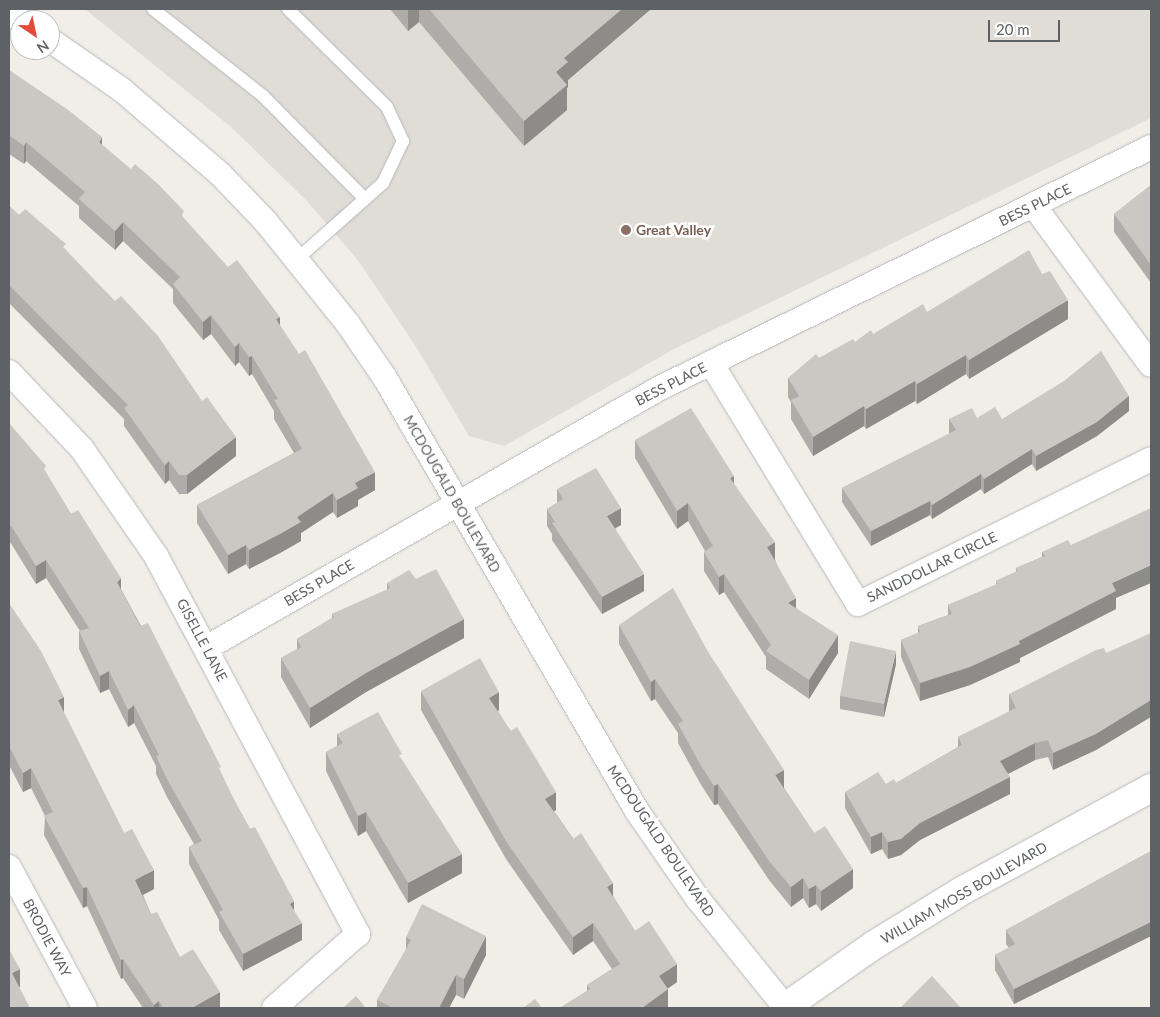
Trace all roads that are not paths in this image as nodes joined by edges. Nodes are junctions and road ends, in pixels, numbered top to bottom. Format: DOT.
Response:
graph roads {
  1 [pos="153,9"];
  2 [pos="288,9"];
  3 [pos="60,47"];
  4 [pos="1151,147"];
  5 [pos="365,199"];
  6 [pos="1034,206"];
  7 [pos="297,259"];
  8 [pos="711,363"];
  9 [pos="1151,365"];
  10 [pos="9,372"];
  11 [pos="1151,459"];
  12 [pos="458,503"];
  13 [pos="206,648"];
  14 [pos="1151,788"];
  15 [pos="9,867"];
  16 [pos="86,1008"];
  17 [pos="274,1008"];
  18 [pos="785,1008"];
  1 -- 5 [label="lane"];
  2 -- 5 [label="lane"];
  3 -- 7 [label="street, MCDOUGALD BOULEVARD"];
  4 -- 6 [label="street, BESS PLACE"];
  5 -- 7 [label="lane"];
  6 -- 8 [label="street, BESS PLACE"];
  6 -- 9 [label="street"];
  7 -- 12 [label="street, MCDOUGALD BOULEVARD"];
  8 -- 11 [label="street, SANDDOLLAR CIRCLE"];
  8 -- 12 [label="street, BESS PLACE"];
  10 -- 13 [label="street, GISELLE LANE"];
  12 -- 13 [label="street, BESS PLACE"];
  12 -- 18 [label="street, MCDOUGALD BOULEVARD"];
  13 -- 17 [label="street, GISELLE LANE"];
  14 -- 18 [label="street, WILLIAM MOSS BOULEVARD"];
  15 -- 16 [label="street, BRODIE WAY"];
}
